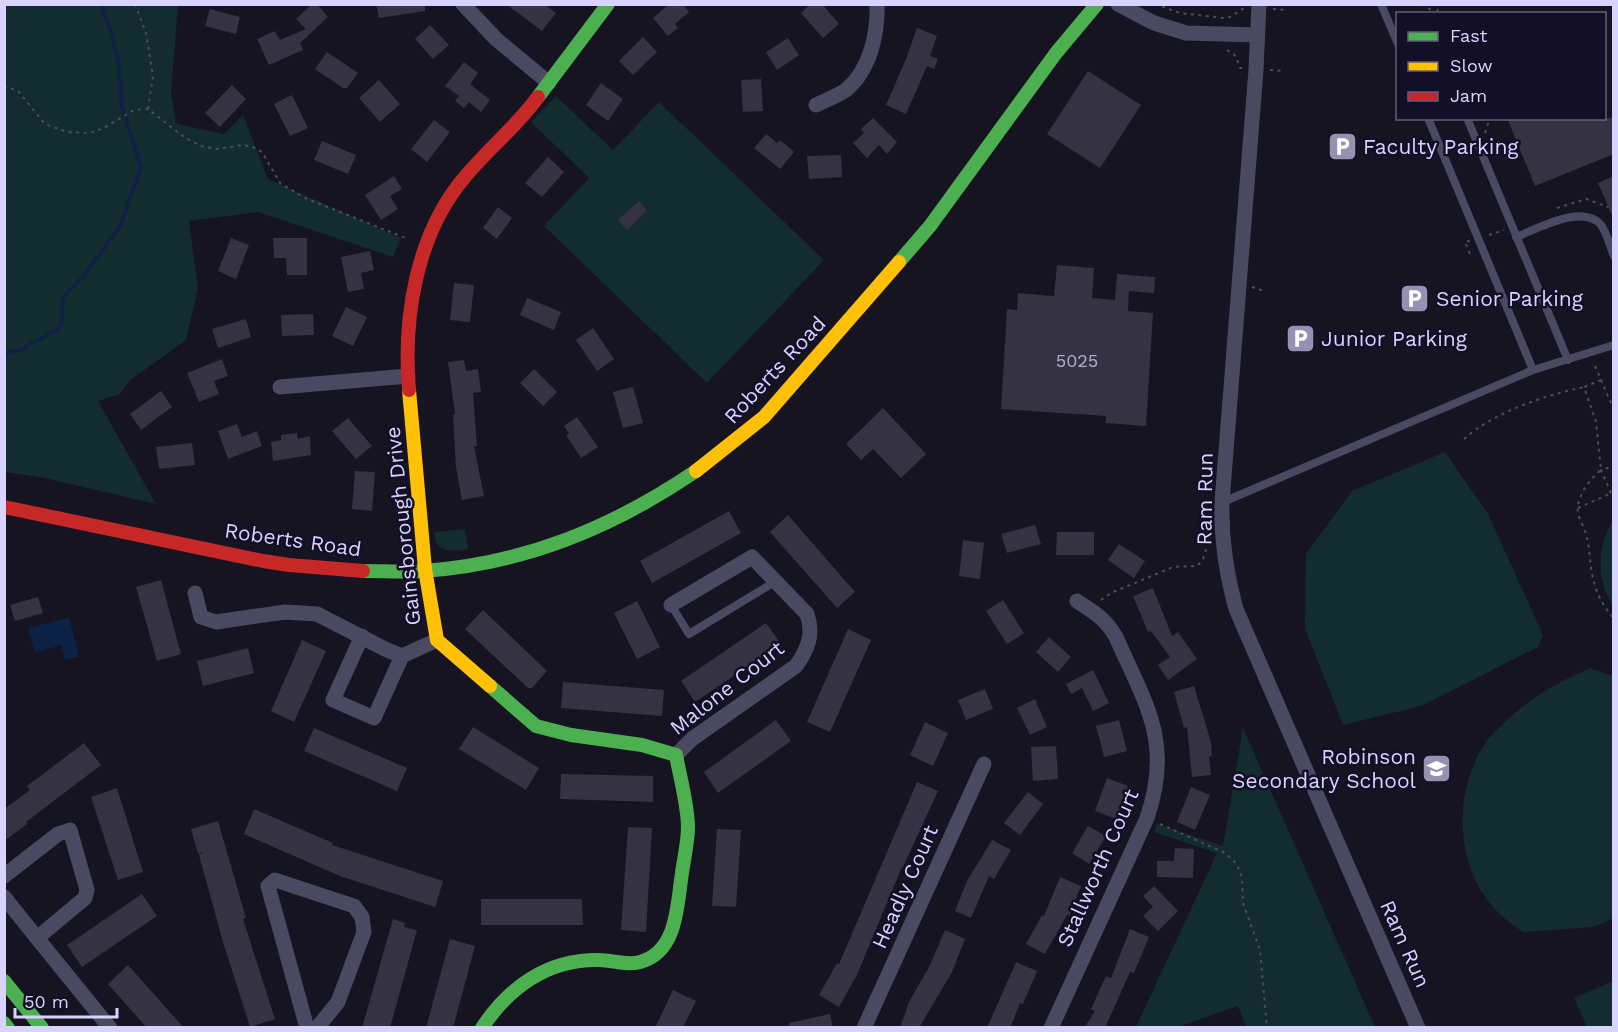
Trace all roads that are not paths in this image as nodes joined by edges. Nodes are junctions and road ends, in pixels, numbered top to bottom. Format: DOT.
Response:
graph roads {
  1 [pos="463,4"];
  2 [pos="608,4"];
  3 [pos="877,4"];
  4 [pos="1097,4"];
  5 [pos="1118,4"];
  6 [pos="1381,4"];
  7 [pos="1258,7"];
  8 [pos="1394,23"];
  9 [pos="1257,35"];
  10 [pos="549,83"];
  11 [pos="816,105"];
  12 [pos="1429,120"];
  13 [pos="1468,120"];
  14 [pos="1516,237"];
  15 [pos="1614,256"];
  16 [pos="1614,345"];
  17 [pos="1568,360"];
  18 [pos="1533,370"];
  19 [pos="408,376"];
  20 [pos="280,387"];
  21 [pos="1222,502"];
  22 [pos="4,507"];
  23 [pos="424,569"];
  24 [pos="776,582"];
  25 [pos="195,593"];
  26 [pos="671,604"];
  27 [pos="1083,605"];
  28 [pos="362,636"];
  29 [pos="437,640"];
  30 [pos="402,656"];
  31 [pos="676,755"];
  32 [pos="984,764"];
  33 [pos="4,876"];
  34 [pos="4,897"];
  35 [pos="37,938"];
  36 [pos="4,981"];
  37 [pos="4,1023"];
  38 [pos="8,1028"];
  39 [pos="42,1028"];
  40 [pos="110,1028"];
  41 [pos="307,1028"];
  42 [pos="317,1028"];
  43 [pos="482,1028"];
  44 [pos="864,1028"];
  45 [pos="1051,1028"];
  46 [pos="1418,1028"];
  1 -- 10 [label="street"];
  2 -- 10 [label="main road, Gainsborough Drive"];
  3 -- 11 [label="street"];
  4 -- 23 [label="main road, Roberts Road"];
  5 -- 9 [label="street"];
  6 -- 8 [label="lane"];
  7 -- 9 [label="street, Ram Run"];
  9 -- 21 [label="street, Ram Run"];
  10 -- 19 [label="main road, Gainsborough Drive"];
  12 -- 18 [label="lane"];
  13 -- 14 [label="lane"];
  14 -- 15 [label="lane"];
  14 -- 17 [label="lane"];
  16 -- 17 [label="lane"];
  17 -- 18 [label="lane"];
  18 -- 21 [label="lane"];
  19 -- 20 [label="street"];
  19 -- 23 [label="main road, Gainsborough Drive"];
  21 -- 46 [label="street, Ram Run"];
  22 -- 23 [label="main road, Roberts Road"];
  23 -- 29 [label="main road, Gainsborough Drive"];
  24 -- 26 [label="street, Malone Court"];
  24 -- 26 [label="lane"];
  24 -- 31 [label="street, Malone Court"];
  25 -- 28 [label="street"];
  27 -- 45 [label="street, Stallworth Court"];
  28 -- 30 [label="street"];
  28 -- 30 [label="street"];
  29 -- 30 [label="street"];
  29 -- 31 [label="main road, Gainsborough Drive"];
  31 -- 43 [label="main road"];
  32 -- 44 [label="street, Headly Court"];
  33 -- 35 [label="street"];
  34 -- 35 [label="street"];
  35 -- 40 [label="street"];
  36 -- 39 [label="main road"];
  37 -- 38 [label="main road"];
  41 -- 42 [label="street"];
}
